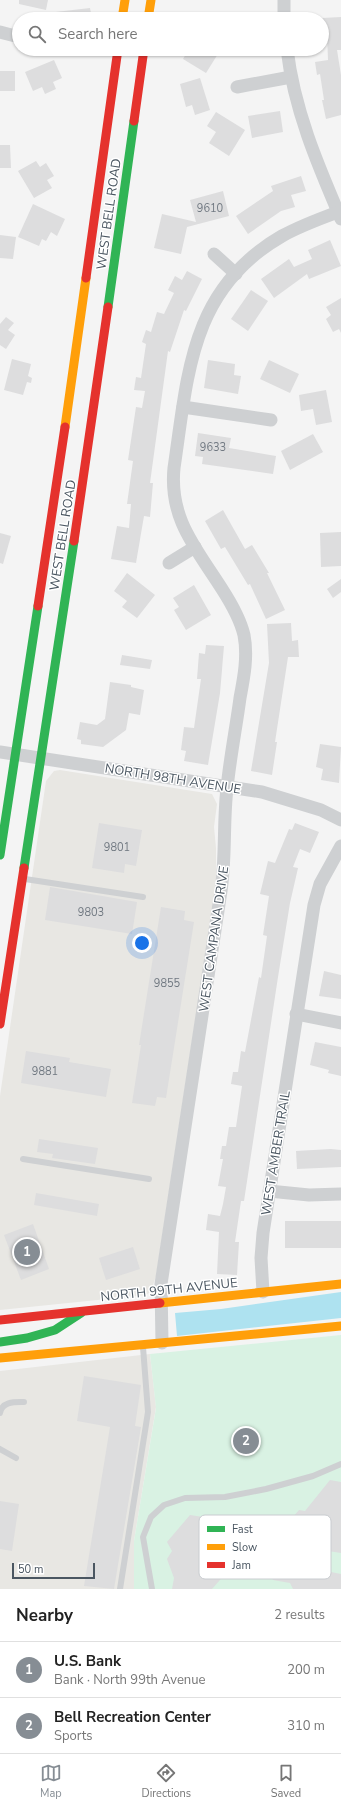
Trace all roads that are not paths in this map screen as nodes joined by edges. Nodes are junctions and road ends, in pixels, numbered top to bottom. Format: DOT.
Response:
graph roads {
  1 [pos="125,0"];
  2 [pos="151,0"];
  3 [pos="284,0"];
  4 [pos="123,12"];
  5 [pos="149,12"];
  6 [pos="284,12"];
  7 [pos="0,32"];
  8 [pos="12,35"];
  9 [pos="117,56"];
  10 [pos="143,56"];
  11 [pos="288,56"];
  12 [pos="291,77"];
  13 [pos="237,87"];
  14 [pos="340,215"];
  15 [pos="214,254"];
  16 [pos="236,274"];
  17 [pos="183,407"];
  18 [pos="271,420"];
  19 [pos="195,546"];
  20 [pos="169,563"];
  21 [pos="0,752"];
  22 [pos="16,754"];
  23 [pos="40,758"];
  24 [pos="227,786"];
  25 [pos="341,820"];
  26 [pos="341,846"];
  27 [pos="0,855"];
  28 [pos="22,879"];
  29 [pos="143,897"];
  30 [pos="296,1014"];
  31 [pos="341,1023"];
  32 [pos="0,1024"];
  33 [pos="23,1159"];
  34 [pos="149,1179"];
  35 [pos="269,1191"];
  36 [pos="341,1194"];
  37 [pos="341,1284"];
  38 [pos="263,1292"];
  39 [pos="160,1302"];
  40 [pos="84,1311"];
  41 [pos="0,1320"];
  42 [pos="341,1326"];
  43 [pos="0,1342"];
  44 [pos="162,1344"];
  45 [pos="143,1345"];
  46 [pos="0,1358"];
  47 [pos="24,1402"];
  48 [pos="0,1413"];
  49 [pos="0,1449"];
  50 [pos="16,1458"];
  51 [pos="341,1464"];
  52 [pos="120,1589"];
  53 [pos="152,1589"];
  1 -- 4 [label="main road"];
  2 -- 5 [label="main road"];
  3 -- 6 [label="street"];
  7 -- 8 [label="street"];
  9 -- 22 [label="main road, WEST BELL ROAD"];
  10 -- 23 [label="main road, WEST BELL ROAD"];
  11 -- 12 [label="street"];
  12 -- 13 [label="street"];
  12 -- 14 [label="street"];
  14 -- 16 [label="street, WEST CAMPANA DRIVE"];
  15 -- 16 [label="street"];
  16 -- 17 [label="street, WEST CAMPANA DRIVE"];
  17 -- 18 [label="street"];
  17 -- 19 [label="street, WEST CAMPANA DRIVE"];
  19 -- 20 [label="street"];
  19 -- 24 [label="street, WEST CAMPANA DRIVE"];
  21 -- 22 [label="street, NORTH 98TH AVENUE"];
  22 -- 23 [label="street, NORTH 98TH AVENUE"];
  22 -- 27 [label="main road, WEST BELL ROAD"];
  23 -- 24 [label="street, NORTH 98TH AVENUE"];
  23 -- 28 [label="main road, WEST BELL ROAD"];
  24 -- 25 [label="street, NORTH 98TH AVENUE"];
  24 -- 39 [label="street, WEST CAMPANA DRIVE"];
  26 -- 30 [label="street, WEST AMBER TRAIL"];
  28 -- 29 [label="lane"];
  28 -- 32 [label="main road, WEST BELL ROAD"];
  30 -- 31 [label="street"];
  30 -- 35 [label="street, WEST AMBER TRAIL"];
  33 -- 34 [label="lane"];
  35 -- 36 [label="street"];
  35 -- 38 [label="street, WEST AMBER TRAIL"];
  37 -- 38 [label="main road, NORTH 99TH AVENUE"];
  38 -- 39 [label="main road, NORTH 99TH AVENUE"];
  39 -- 40 [label="main road, NORTH 99TH AVENUE"];
  39 -- 44 [label="street, WEST CAMPANA DRIVE"];
  40 -- 41 [label="main road, NORTH 99TH AVENUE"];
  40 -- 43 [label="main road"];
  42 -- 44 [label="main road"];
  44 -- 45 [label="main road"];
  45 -- 46 [label="main road"];
  45 -- 52 [label="lane"];
  47 -- 48 [label="lane"];
  49 -- 50 [label="lane"];
  51 -- 53 [label="lane"];
}
